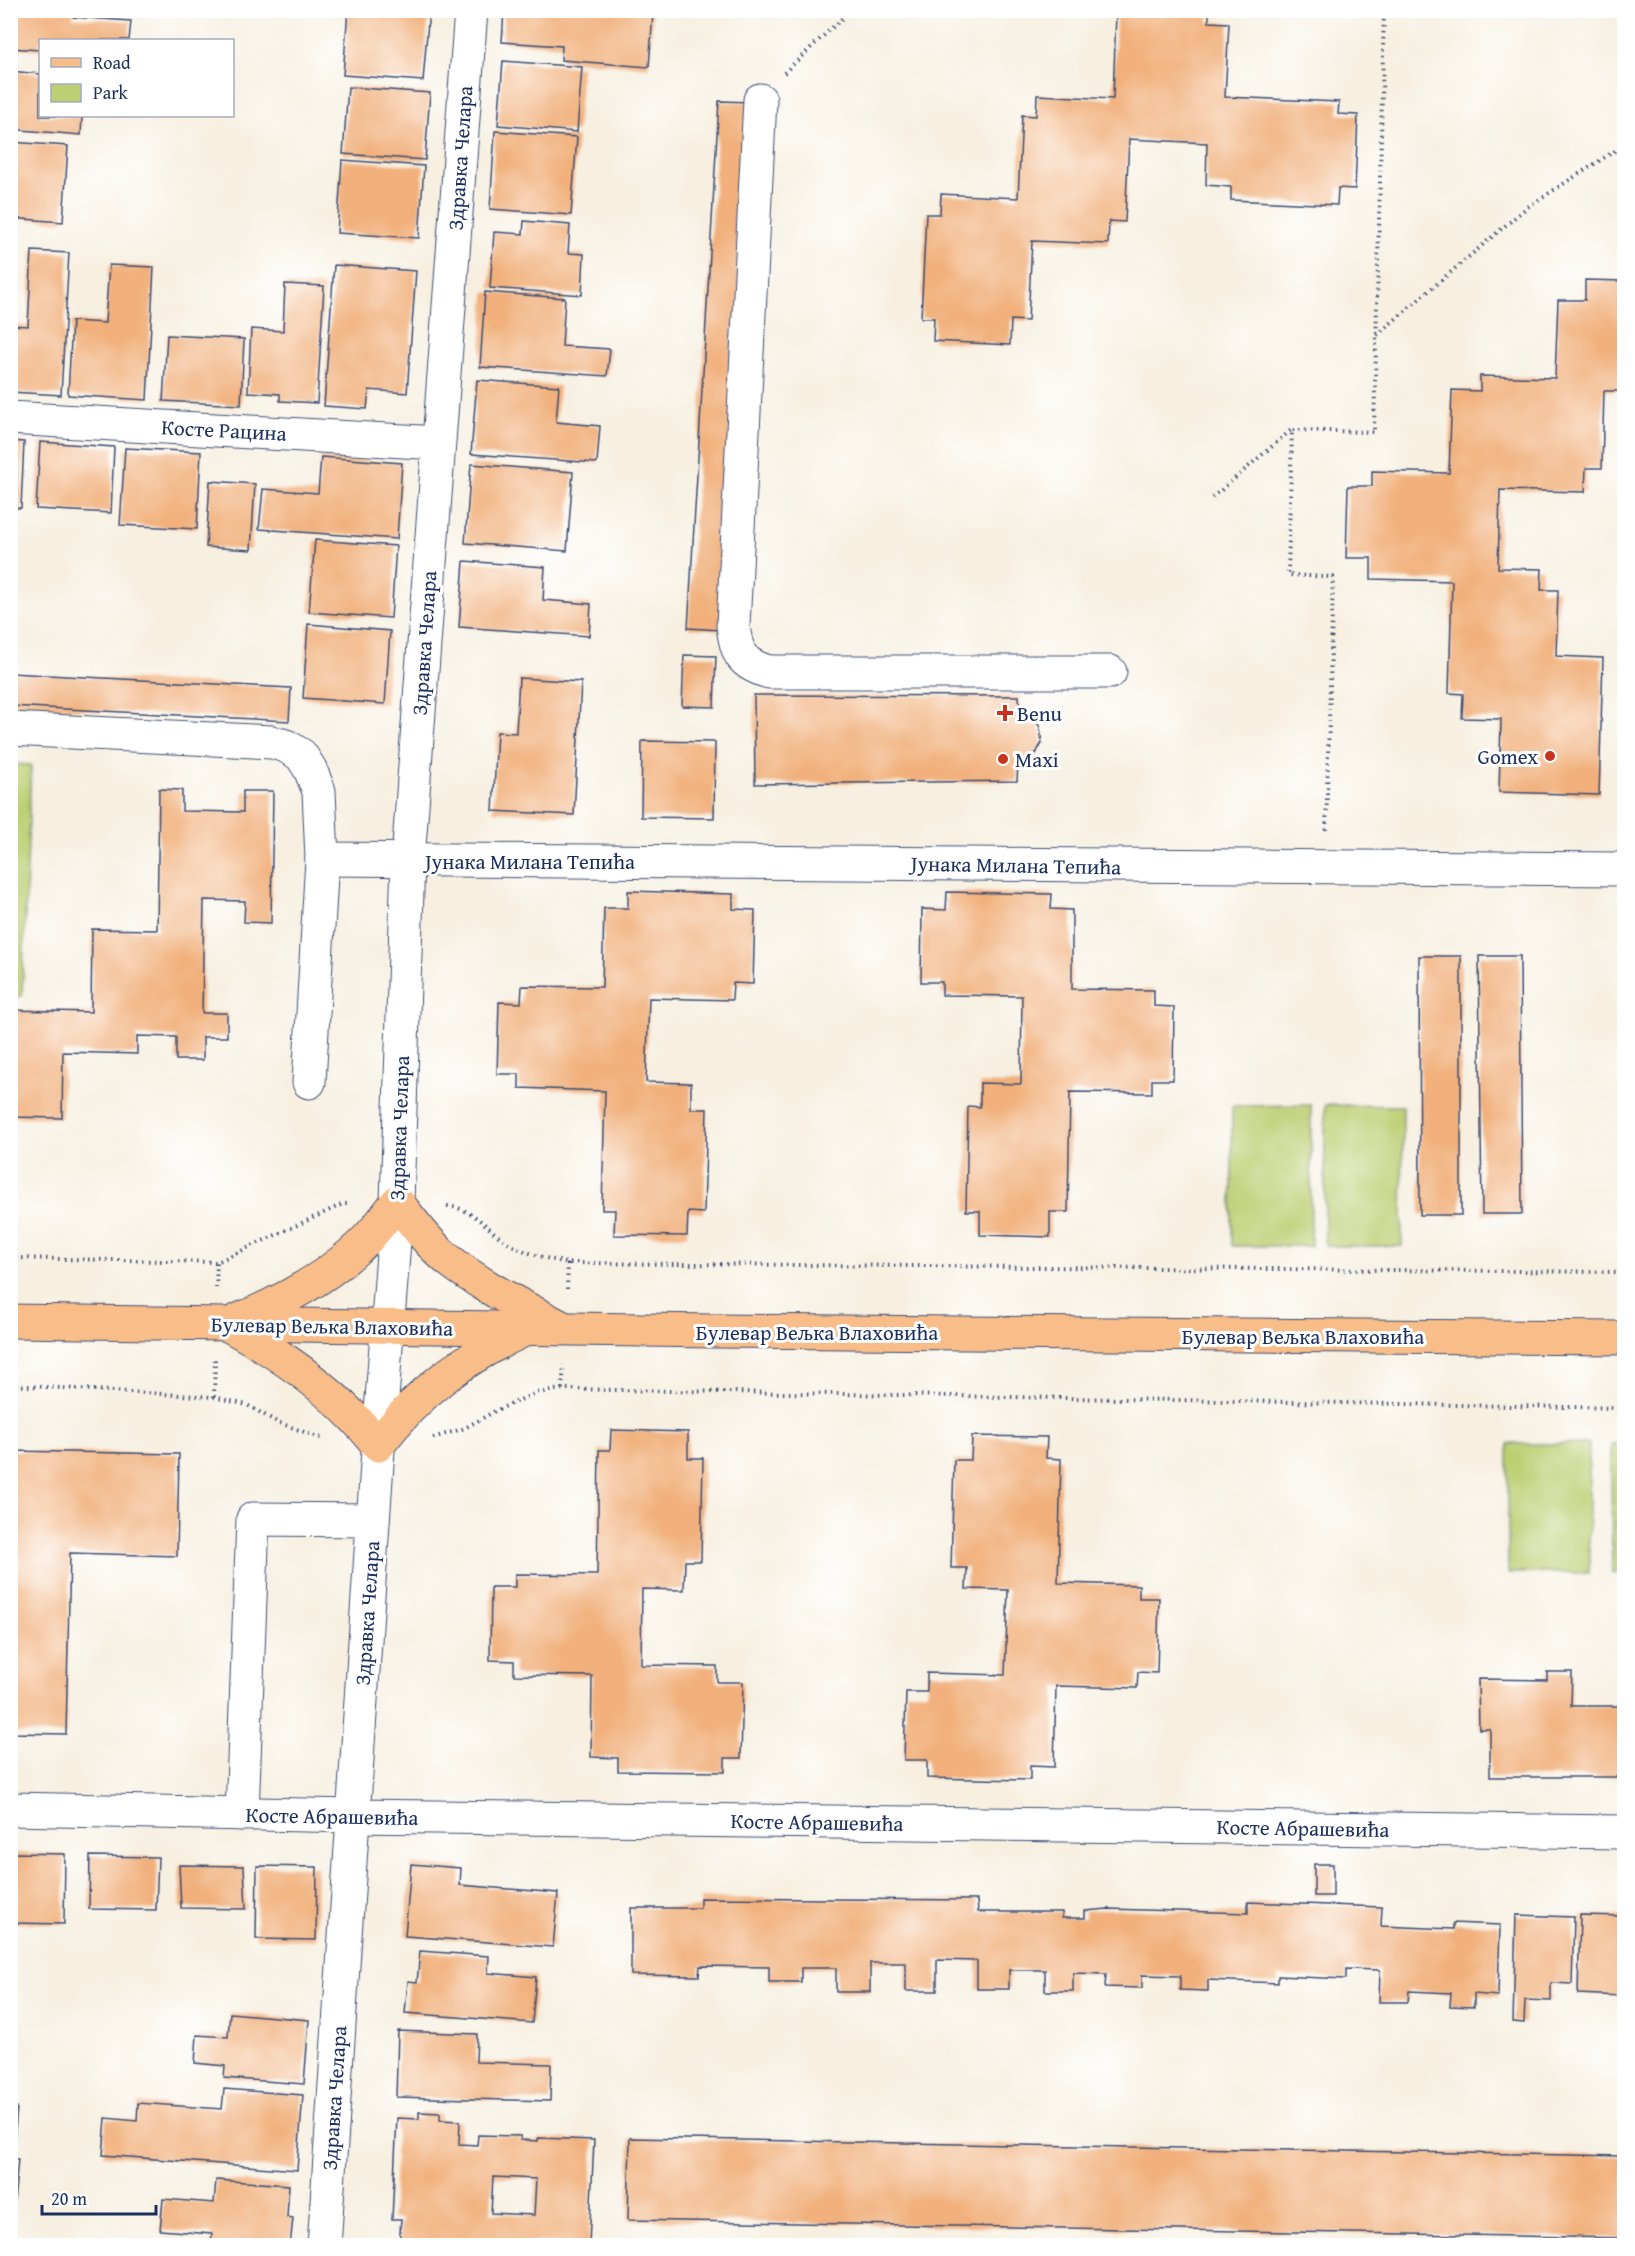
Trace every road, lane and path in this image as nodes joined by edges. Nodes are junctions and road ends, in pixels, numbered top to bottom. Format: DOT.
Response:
graph roads {
  1 [pos="471,10"];
  2 [pos="851,10"];
  3 [pos="1384,10"];
  4 [pos="1553,10"];
  5 [pos="1624,15"];
  6 [pos="760,100"];
  7 [pos="1624,146"];
  8 [pos="1376,335"];
  9 [pos="10,418"];
  10 [pos="1292,430"];
  11 [pos="438,443"];
  12 [pos="1212,498"];
  13 [pos="1110,672"];
  14 [pos="10,729"];
  15 [pos="322,859"];
  16 [pos="408,860"];
  17 [pos="1324,867"];
  18 [pos="1624,869"];
  19 [pos="309,1082"];
  20 [pos="397,1202"];
  21 [pos="10,1258"];
  22 [pos="1624,1272"];
  23 [pos="10,1321"];
  24 [pos="226,1324"];
  25 [pos="387,1327"];
  26 [pos="526,1329"];
  27 [pos="566,1329"];
  28 [pos="1624,1338"];
  29 [pos="10,1385"];
  30 [pos="1624,1408"];
  31 [pos="378,1445"];
  32 [pos="373,1520"];
  33 [pos="10,1809"];
  34 [pos="242,1814"];
  35 [pos="353,1816"];
  36 [pos="1624,1832"];
  37 [pos="324,2246"];
  1 -- 11 [label="street, Здравка Челара"];
  2 -- 6 [label="path"];
  3 -- 8 [label="path"];
  4 -- 5 [label="path"];
  6 -- 13 [label="street"];
  7 -- 8 [label="path"];
  8 -- 10 [label="path"];
  9 -- 11 [label="street, Косте Рацина"];
  10 -- 12 [label="path"];
  10 -- 17 [label="path"];
  11 -- 16 [label="street, Здравка Челара"];
  14 -- 15 [label="street"];
  15 -- 16 [label="street, Јунака Милана Тепића"];
  15 -- 19 [label="street"];
  16 -- 17 [label="street, Јунака Милана Тепића"];
  16 -- 20 [label="street, Здравка Челара"];
  17 -- 18 [label="street, Јунака Милана Тепића"];
  20 -- 21 [label="path"];
  20 -- 22 [label="path"];
  20 -- 24 [label="main road"];
  20 -- 25 [label="street, Здравка Челара"];
  20 -- 27 [label="main road"];
  23 -- 24 [label="main road, Булевар Вељка Влаховића"];
  24 -- 25 [label="main road, Булевар Вељка Влаховића"];
  24 -- 31 [label="main road"];
  25 -- 26 [label="main road, Булевар Вељка Влаховића"];
  25 -- 31 [label="street, Здравка Челара"];
  26 -- 27 [label="main road, Булевар Вељка Влаховића"];
  26 -- 31 [label="main road"];
  27 -- 28 [label="main road, Булевар Вељка Влаховића"];
  29 -- 31 [label="path"];
  30 -- 31 [label="path"];
  31 -- 32 [label="street, Здравка Челара"];
  32 -- 34 [label="street"];
  32 -- 35 [label="street, Здравка Челара"];
  33 -- 34 [label="street, Косте Абрашевића"];
  34 -- 35 [label="street, Косте Абрашевића"];
  35 -- 36 [label="street, Косте Абрашевића"];
  35 -- 37 [label="street, Здравка Челара"];
}
